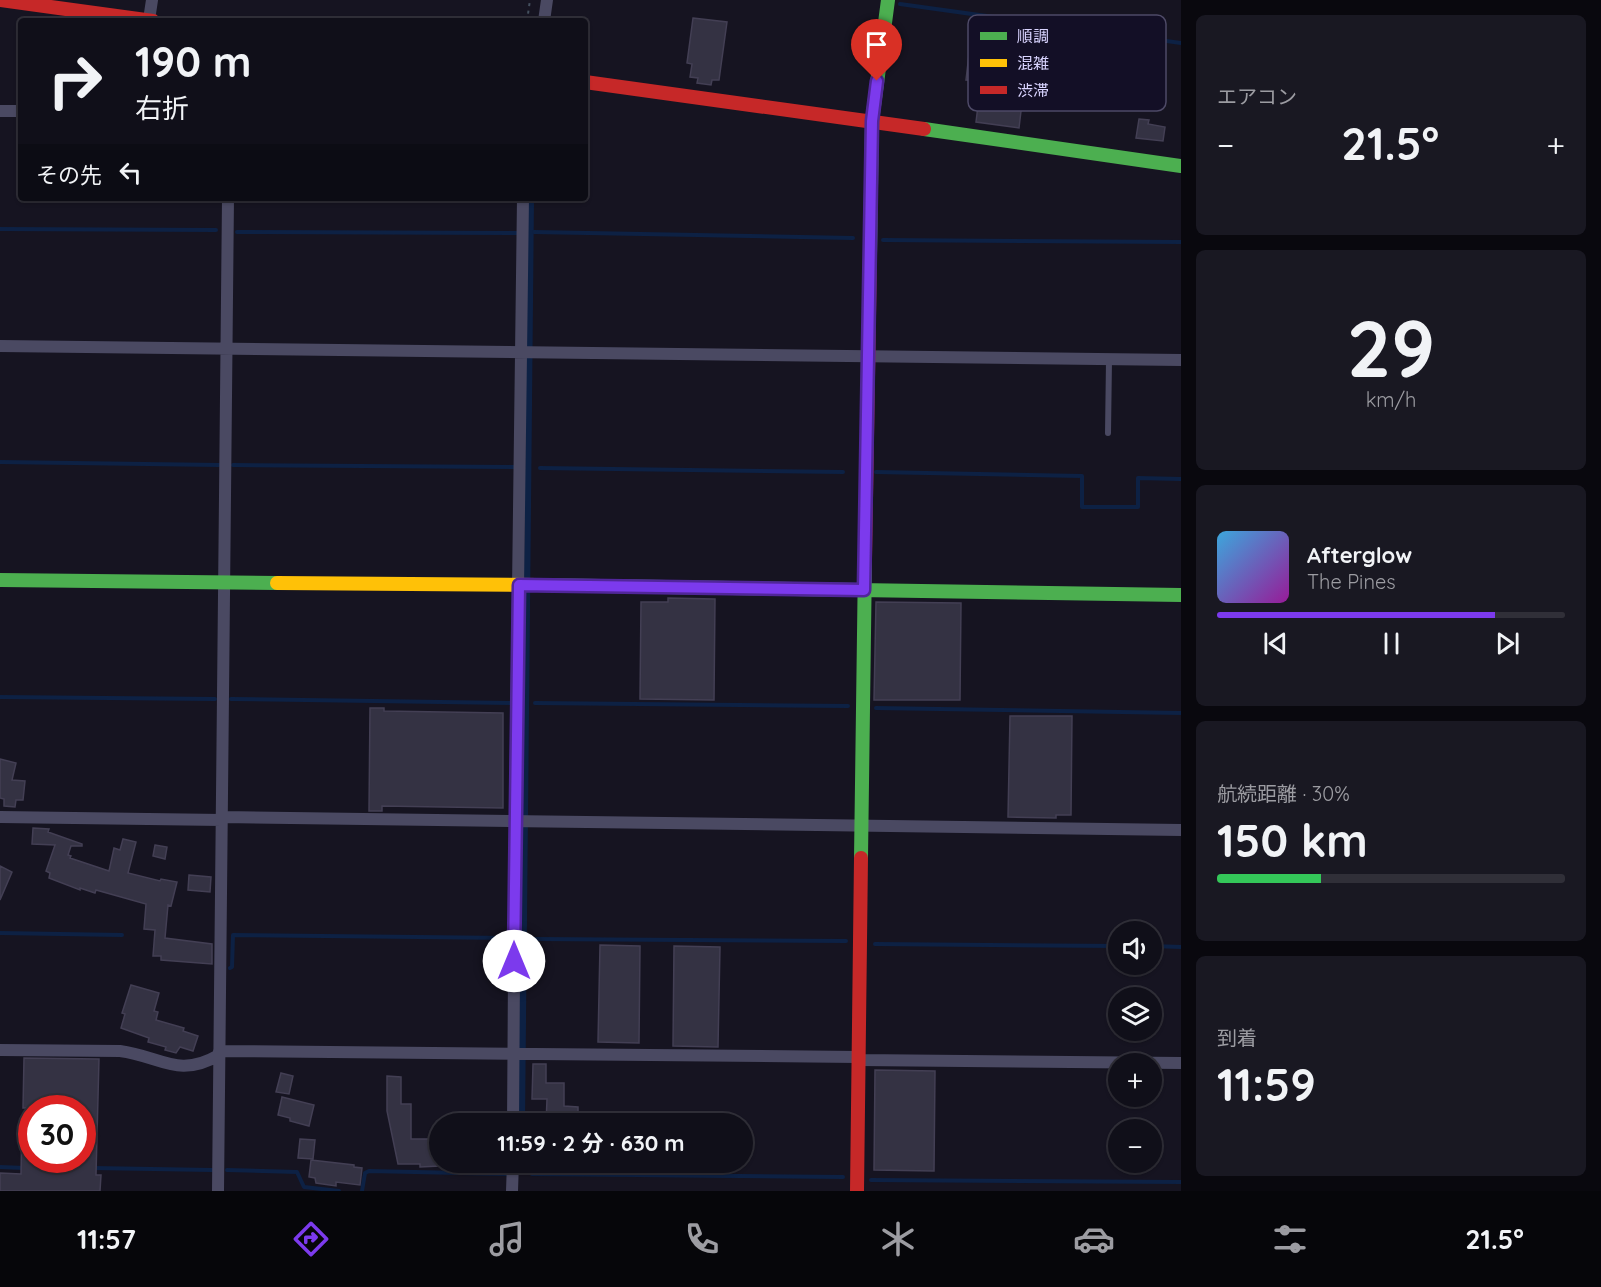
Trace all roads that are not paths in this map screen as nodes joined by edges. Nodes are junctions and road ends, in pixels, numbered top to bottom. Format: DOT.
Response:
graph roads {
  1 [pos="0,0"];
  2 [pos="152,0"];
  3 [pos="547,0"];
  4 [pos="888,0"];
  5 [pos="129,18"];
  6 [pos="151,18"];
  7 [pos="544,18"];
  8 [pos="588,82"];
  9 [pos="0,111"];
  10 [pos="18,111"];
  11 [pos="872,121"];
  12 [pos="1181,166"];
  13 [pos="228,201"];
  14 [pos="523,201"];
  15 [pos="0,346"];
  16 [pos="227,348"];
  17 [pos="527,351"];
  18 [pos="869,356"];
  19 [pos="1109,359"];
  20 [pos="1181,360"];
  21 [pos="1108,433"];
  22 [pos="0,580"];
  23 [pos="223,583"];
  24 [pos="525,585"];
  25 [pos="864,590"];
  26 [pos="1181,595"];
  27 [pos="0,817"];
  28 [pos="222,818"];
  29 [pos="521,822"];
  30 [pos="861,826"];
  31 [pos="1181,830"];
  32 [pos="0,1050"];
  33 [pos="219,1053"];
  34 [pos="520,1053"];
  35 [pos="858,1058"];
  36 [pos="1181,1063"];
  37 [pos="514,1113"];
  38 [pos="513,1173"];
  39 [pos="218,1191"];
  40 [pos="512,1191"];
  41 [pos="857,1191"];
  1 -- 5 [label="street"];
  2 -- 6 [label="street"];
  3 -- 7 [label="street"];
  4 -- 11 [label="street"];
  8 -- 11 [label="street"];
  9 -- 10 [label="street"];
  11 -- 12 [label="street"];
  11 -- 18 [label="street"];
  13 -- 16 [label="street"];
  14 -- 17 [label="street"];
  15 -- 16 [label="street"];
  16 -- 17 [label="street"];
  16 -- 23 [label="street"];
  17 -- 18 [label="street"];
  17 -- 24 [label="street"];
  18 -- 19 [label="street"];
  18 -- 25 [label="street"];
  19 -- 20 [label="street"];
  19 -- 21 [label="lane"];
  22 -- 23 [label="street"];
  23 -- 24 [label="street"];
  23 -- 28 [label="street"];
  24 -- 25 [label="street"];
  24 -- 29 [label="street"];
  25 -- 26 [label="street"];
  25 -- 30 [label="street"];
  27 -- 28 [label="street"];
  28 -- 29 [label="street"];
  28 -- 33 [label="street"];
  29 -- 30 [label="street"];
  29 -- 34 [label="street"];
  30 -- 31 [label="street"];
  30 -- 35 [label="street"];
  32 -- 33 [label="street"];
  33 -- 34 [label="street"];
  33 -- 39 [label="street"];
  34 -- 35 [label="street"];
  34 -- 37 [label="street"];
  35 -- 36 [label="street"];
  35 -- 41 [label="street"];
  38 -- 40 [label="street"];
}
